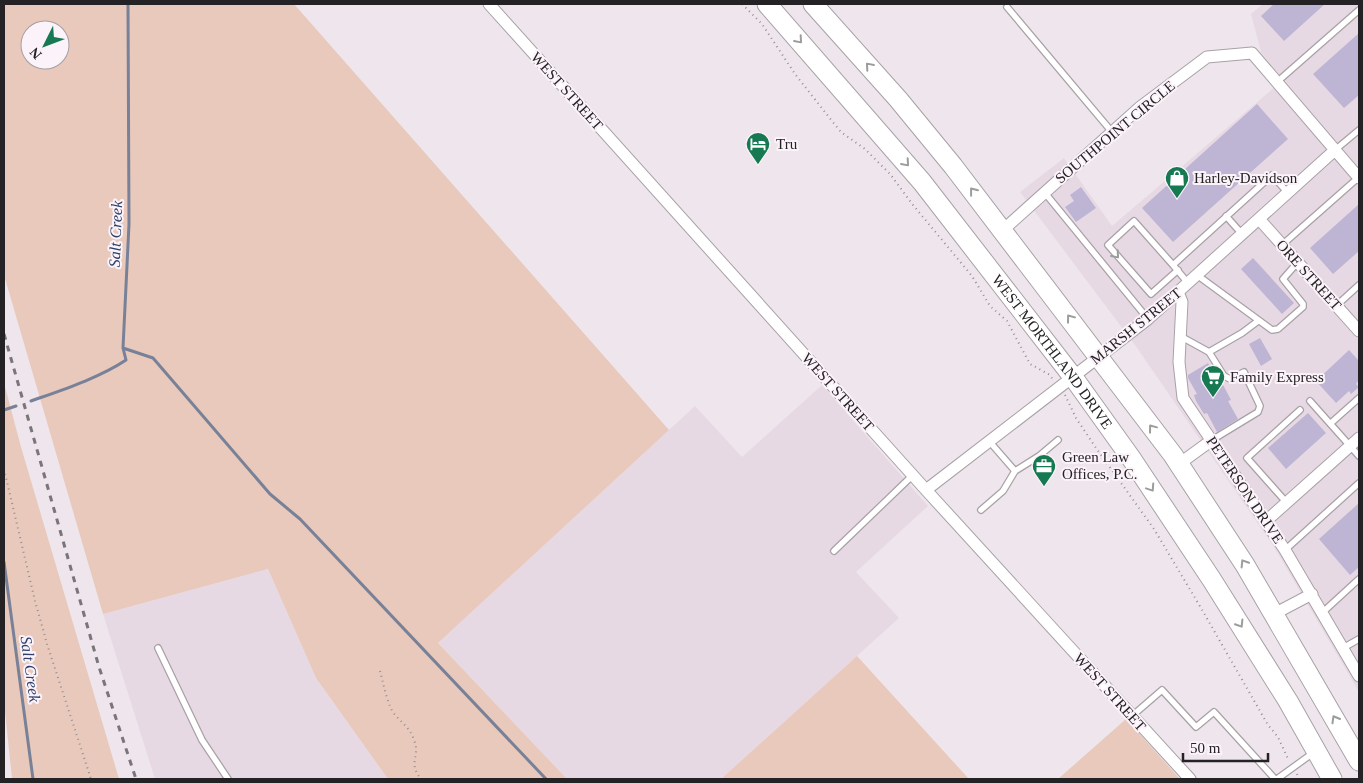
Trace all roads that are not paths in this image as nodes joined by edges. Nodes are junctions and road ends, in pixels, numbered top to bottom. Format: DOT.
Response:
graph roads {
  1 [pos="489,4"];
  2 [pos="767,4"];
  3 [pos="812,4"];
  4 [pos="1008,7"];
  5 [pos="1359,10"];
  6 [pos="1277,82"];
  7 [pos="1359,130"];
  8 [pos="1112,132"];
  9 [pos="1336,150"];
  10 [pos="1359,177"];
  11 [pos="1044,193"];
  12 [pos="1288,193"];
  13 [pos="1226,216"];
  14 [pos="1259,219"];
  15 [pos="1003,230"];
  16 [pos="1242,234"];
  17 [pos="1282,245"];
  18 [pos="1298,262"];
  19 [pos="1173,265"];
  20 [pos="1178,270"];
  21 [pos="1192,279"];
  22 [pos="1359,285"];
  23 [pos="1178,292"];
  24 [pos="1336,306"];
  25 [pos="1148,319"];
  26 [pos="1258,321"];
  27 [pos="1359,331"];
  28 [pos="1180,336"];
  29 [pos="1209,352"];
  30 [pos="1099,357"];
  31 [pos="1066,382"];
  32 [pos="1359,398"];
  33 [pos="1310,401"];
  34 [pos="1300,410"];
  35 [pos="1331,423"];
  36 [pos="1058,440"];
  37 [pos="1212,440"];
  38 [pos="989,441"];
  39 [pos="1355,442"];
  40 [pos="1359,456"];
  41 [pos="1179,464"];
  42 [pos="1016,471"];
  43 [pos="913,475"];
  44 [pos="1359,483"];
  45 [pos="926,490"];
  46 [pos="1286,503"];
  47 [pos="981,510"];
  48 [pos="1266,521"];
  49 [pos="1285,550"];
  50 [pos="834,551"];
  51 [pos="1359,579"];
  52 [pos="1312,594"];
  53 [pos="1323,612"];
  54 [pos="1274,614"];
  55 [pos="1359,639"];
  56 [pos="158,648"];
  57 [pos="1343,648"];
  58 [pos="1359,676"];
  59 [pos="1132,716"];
  60 [pos="1316,751"];
  61 [pos="1359,761"];
  62 [pos="228,779"];
  63 [pos="1190,779"];
  64 [pos="1276,779"];
  65 [pos="1332,779"];
  1 -- 43 [label="street, WEST STREET"];
  2 -- 31 [label="highway, WEST MORTHLAND DRIVE, one-way"];
  15 -- 3 [label="highway, one-way"];
  4 -- 8 [label="lane"];
  5 -- 6 [label="lane"];
  6 -- 8 [label="street, SOUTHPOINT CIRCLE"];
  6 -- 9 [label="street, SOUTHPOINT CIRCLE"];
  7 -- 9 [label="lane"];
  8 -- 11 [label="street, SOUTHPOINT CIRCLE"];
  9 -- 10 [label="street, SOUTHPOINT CIRCLE"];
  9 -- 12 [label="street, MARSH STREET"];
  10 -- 17 [label="lane"];
  11 -- 15 [label="street, SOUTHPOINT CIRCLE"];
  11 -- 25 [label="lane"];
  12 -- 13 [label="lane"];
  12 -- 14 [label="street, MARSH STREET"];
  13 -- 16 [label="lane"];
  13 -- 19 [label="lane"];
  14 -- 16 [label="street, MARSH STREET"];
  14 -- 17 [label="street, ORE STREET"];
  30 -- 15 [label="highway, one-way"];
  16 -- 21 [label="street, MARSH STREET"];
  17 -- 18 [label="street, ORE STREET"];
  18 -- 24 [label="street, ORE STREET"];
  18 -- 26 [label="lane"];
  19 -- 20 [label="lane"];
  19 -- 20 [label="lane, one-way"];
  20 -- 21 [label="lane"];
  21 -- 23 [label="street, MARSH STREET"];
  21 -- 26 [label="lane"];
  22 -- 24 [label="lane"];
  23 -- 25 [label="street, MARSH STREET"];
  23 -- 28 [label="street, PETERSON DRIVE"];
  24 -- 27 [label="street, ORE STREET"];
  25 -- 30 [label="street, MARSH STREET"];
  26 -- 29 [label="lane"];
  28 -- 29 [label="lane"];
  28 -- 37 [label="street, PETERSON DRIVE"];
  29 -- 37 [label="lane"];
  30 -- 31 [label="street, MARSH STREET"];
  41 -- 30 [label="highway, one-way"];
  31 -- 38 [label="street, MARSH STREET"];
  31 -- 60 [label="highway, WEST MORTHLAND DRIVE, one-way"];
  32 -- 35 [label="lane"];
  33 -- 35 [label="lane"];
  34 -- 46 [label="lane"];
  35 -- 39 [label="lane"];
  36 -- 42 [label="lane"];
  37 -- 41 [label="street"];
  37 -- 48 [label="street, PETERSON DRIVE"];
  38 -- 42 [label="lane"];
  38 -- 45 [label="street, MARSH STREET"];
  39 -- 40 [label="lane"];
  39 -- 46 [label="street"];
  54 -- 41 [label="highway, one-way"];
  42 -- 47 [label="lane"];
  43 -- 45 [label="street, WEST STREET"];
  43 -- 50 [label="lane"];
  44 -- 49 [label="lane"];
  45 -- 59 [label="street, WEST STREET"];
  46 -- 48 [label="street"];
  48 -- 49 [label="street, PETERSON DRIVE"];
  49 -- 52 [label="street, PETERSON DRIVE"];
  51 -- 53 [label="lane"];
  52 -- 53 [label="street, PETERSON DRIVE"];
  52 -- 54 [label="street"];
  53 -- 57 [label="street, PETERSON DRIVE"];
  61 -- 54 [label="highway, one-way"];
  55 -- 57 [label="lane"];
  56 -- 62 [label="lane"];
  57 -- 58 [label="street, PETERSON DRIVE"];
  59 -- 63 [label="street, WEST STREET"];
  59 -- 64 [label="lane"];
  60 -- 64 [label="lane"];
  60 -- 65 [label="highway, WEST MORTHLAND DRIVE"];
}
